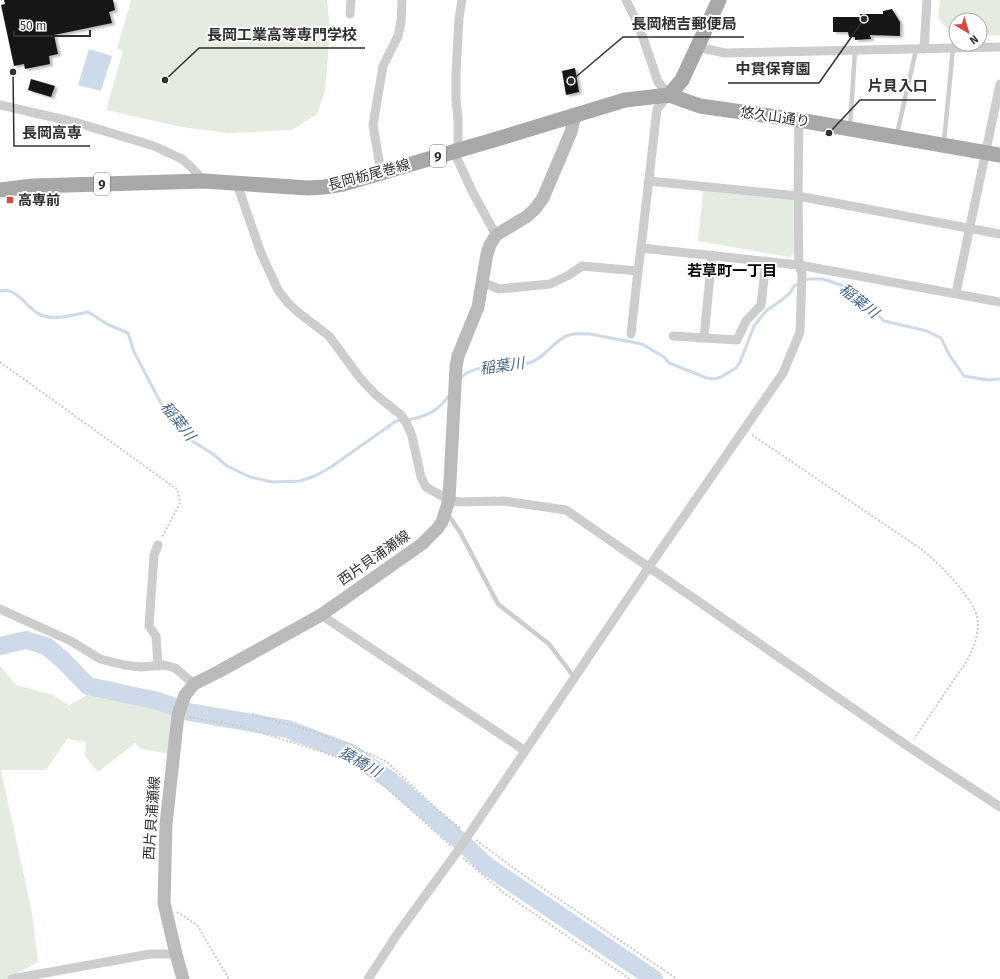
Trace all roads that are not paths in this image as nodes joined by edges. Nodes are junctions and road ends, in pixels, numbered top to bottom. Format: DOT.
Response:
graph roads {
  1 [pos="350,0"];
  2 [pos="402,0"];
  3 [pos="462,0"];
  4 [pos="626,0"];
  5 [pos="719,0"];
  6 [pos="927,0"];
  7 [pos="350,14"];
  8 [pos="697,47"];
  9 [pos="988,47"];
  10 [pos="1000,47"];
  11 [pos="948,48"];
  12 [pos="920,50"];
  13 [pos="855,51"];
  14 [pos="953,52"];
  15 [pos="1000,84"];
  16 [pos="669,95"];
  17 [pos="0,105"];
  18 [pos="575,115"];
  19 [pos="997,115"];
  20 [pos="799,120"];
  21 [pos="850,128"];
  22 [pos="896,136"];
  23 [pos="944,145"];
  24 [pos="454,152"];
  25 [pos="993,154"];
  26 [pos="380,172"];
  27 [pos="204,181"];
  28 [pos="649,181"];
  29 [pos="237,184"];
  30 [pos="0,190"];
  31 [pos="798,196"];
  32 [pos="970,229"];
  33 [pos="1000,234"];
  34 [pos="496,235"];
  35 [pos="641,248"];
  36 [pos="712,255"];
  37 [pos="766,261"];
  38 [pos="799,265"];
  39 [pos="638,271"];
  40 [pos="482,282"];
  41 [pos="956,293"];
  42 [pos="1000,302"];
  43 [pos="631,334"];
  44 [pos="673,336"];
  45 [pos="704,338"];
  46 [pos="448,506"];
  47 [pos="158,545"];
  48 [pos="649,568"];
  49 [pos="0,609"];
  50 [pos="321,615"];
  51 [pos="158,665"];
  52 [pos="574,677"];
  53 [pos="194,684"];
  54 [pos="524,750"];
  55 [pos="1000,807"];
  56 [pos="176,954"];
  57 [pos="12,979"];
  58 [pos="183,979"];
  59 [pos="368,979"];
  1 -- 7 [label="street"];
  2 -- 26 [label="street"];
  3 -- 24 [label="street"];
  4 -- 16 [label="street"];
  5 -- 8 [label="main road"];
  6 -- 12 [label="street"];
  8 -- 13 [label="street"];
  8 -- 16 [label="main road"];
  9 -- 10 [label="street"];
  11 -- 12 [label="street"];
  12 -- 13 [label="street"];
  12 -- 22 [label="lane"];
  13 -- 21 [label="lane"];
  14 -- 23 [label="lane"];
  15 -- 19 [label="street"];
  16 -- 18 [label="main road, 長岡栃尾巻線 / 9"];
  16 -- 20 [label="main road, 悠久山通り / 9"];
  16 -- 28 [label="street"];
  17 -- 27 [label="street"];
  18 -- 24 [label="main road, 長岡栃尾巻線 / 9"];
  18 -- 34 [label="main road"];
  19 -- 25 [label="street"];
  20 -- 21 [label="main road, 悠久山通り / 9"];
  20 -- 31 [label="street"];
  21 -- 22 [label="main road, 悠久山通り / 9"];
  22 -- 23 [label="main road, 悠久山通り / 9"];
  23 -- 25 [label="main road, 悠久山通り / 9"];
  24 -- 26 [label="main road, 長岡栃尾巻線 / 9"];
  24 -- 34 [label="street"];
  25 -- 32 [label="street"];
  26 -- 29 [label="main road, 長岡栃尾巻線 / 9"];
  27 -- 29 [label="main road, 長岡栃尾巻線 / 9"];
  27 -- 30 [label="main road, 長岡栃尾巻線 / 9"];
  28 -- 31 [label="street"];
  28 -- 35 [label="street"];
  29 -- 46 [label="street"];
  31 -- 32 [label="street"];
  31 -- 38 [label="street"];
  32 -- 33 [label="street"];
  32 -- 41 [label="street"];
  34 -- 40 [label="main road, 西片貝浦瀬線"];
  35 -- 36 [label="street"];
  35 -- 39 [label="street"];
  36 -- 37 [label="street"];
  36 -- 45 [label="street"];
  37 -- 38 [label="street"];
  37 -- 45 [label="street"];
  38 -- 41 [label="street"];
  38 -- 48 [label="street"];
  39 -- 40 [label="street"];
  39 -- 43 [label="street"];
  40 -- 46 [label="main road, 西片貝浦瀬線"];
  41 -- 42 [label="street"];
  44 -- 45 [label="street"];
  46 -- 48 [label="street"];
  46 -- 50 [label="main road, 西片貝浦瀬線"];
  46 -- 52 [label="lane"];
  47 -- 51 [label="street"];
  48 -- 52 [label="street"];
  48 -- 55 [label="street"];
  49 -- 51 [label="street"];
  50 -- 53 [label="main road, 西片貝浦瀬線"];
  50 -- 54 [label="street"];
  51 -- 53 [label="street"];
  52 -- 54 [label="street"];
  53 -- 56 [label="main road, 西片貝浦瀬線"];
  54 -- 59 [label="street"];
  56 -- 57 [label="street"];
  56 -- 58 [label="main road, 西片貝浦瀬線"];
}
